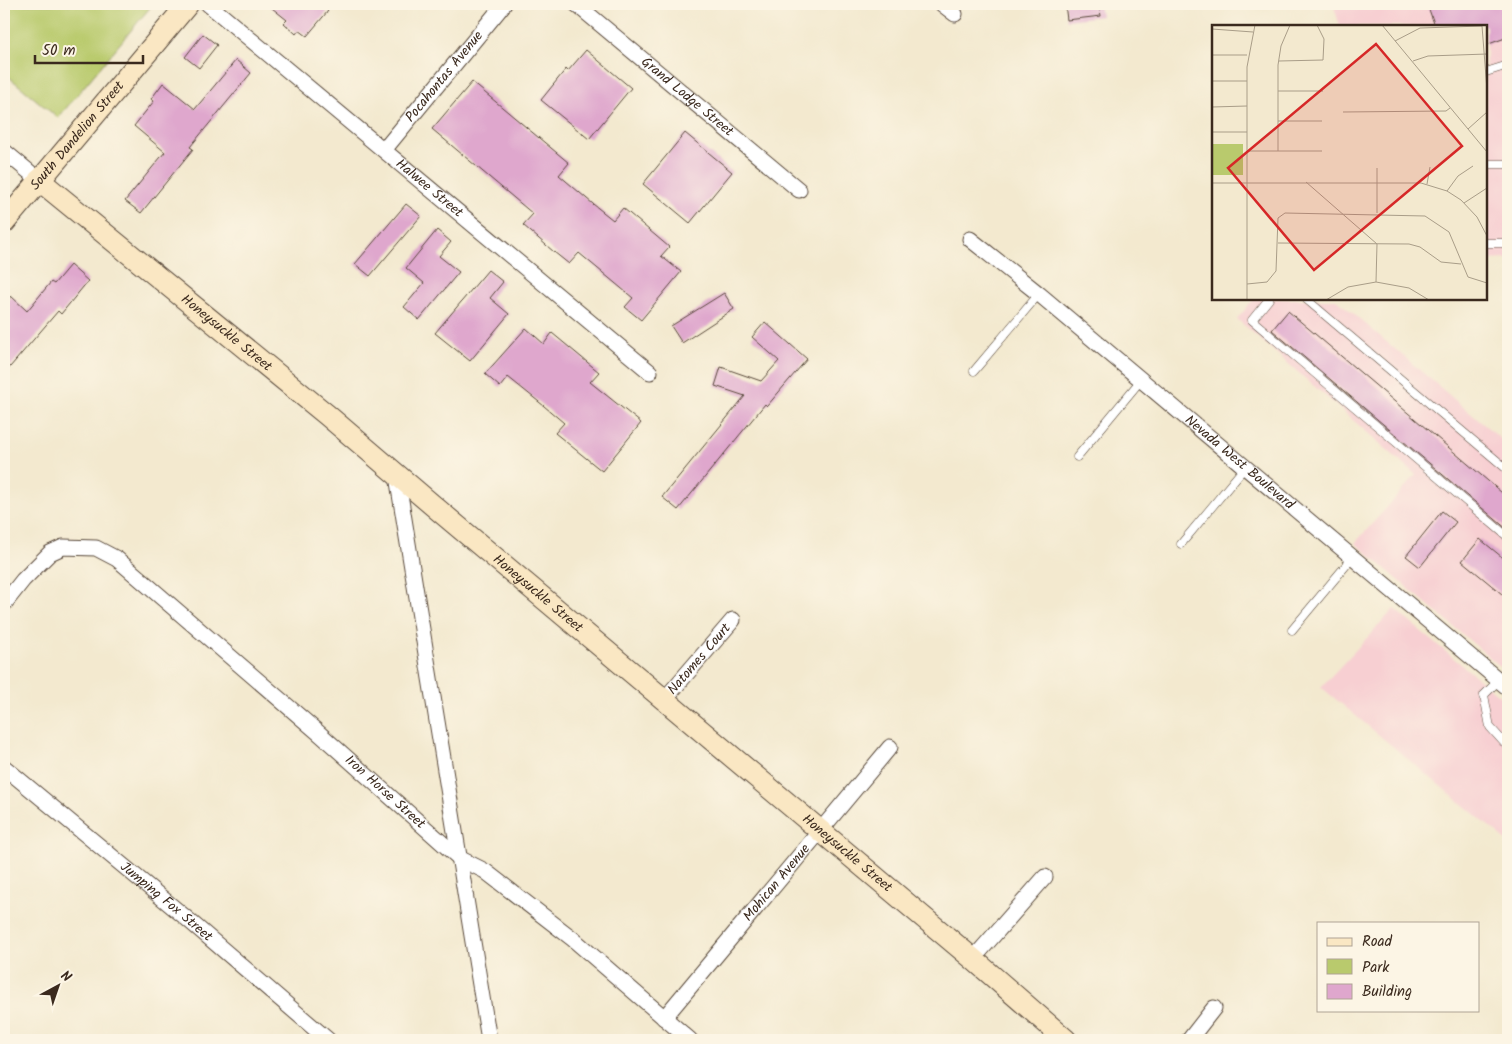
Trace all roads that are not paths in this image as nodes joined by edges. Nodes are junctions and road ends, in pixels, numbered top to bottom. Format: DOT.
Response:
graph roads {
  1 [pos="188,4"];
  2 [pos="208,4"];
  3 [pos="504,4"];
  4 [pos="576,4"];
  5 [pos="942,4"];
  6 [pos="955,14"];
  7 [pos="1508,65"];
  8 [pos="1487,72"];
  9 [pos="384,150"];
  10 [pos="4,151"];
  11 [pos="1487,164"];
  12 [pos="1508,164"];
  13 [pos="39,180"];
  14 [pos="798,190"];
  15 [pos="4,223"];
  16 [pos="970,239"];
  17 [pos="1487,243"];
  18 [pos="1508,243"];
  19 [pos="1039,294"];
  20 [pos="1268,300"];
  21 [pos="1307,300"];
  22 [pos="974,371"];
  23 [pos="650,372"];
  24 [pos="1141,380"];
  25 [pos="1077,457"];
  26 [pos="1245,467"];
  27 [pos="1508,470"];
  28 [pos="398,476"];
  29 [pos="1508,536"];
  30 [pos="1181,544"];
  31 [pos="1353,558"];
  32 [pos="4,604"];
  33 [pos="733,620"];
  34 [pos="1292,630"];
  35 [pos="1504,684"];
  36 [pos="664,700"];
  37 [pos="1508,747"];
  38 [pos="890,748"];
  39 [pos="4,767"];
  40 [pos="820,832"];
  41 [pos="459,858"];
  42 [pos="1045,877"];
  43 [pos="973,959"];
  44 [pos="1214,1008"];
  45 [pos="664,1018"];
  46 [pos="328,1040"];
  47 [pos="489,1040"];
  48 [pos="690,1040"];
  49 [pos="1066,1040"];
  50 [pos="1189,1040"];
  1 -- 13 [label="street, South Dandelion Street"];
  2 -- 9 [label="street, Halwee Street"];
  3 -- 9 [label="street, Pocahontas Avenue"];
  4 -- 14 [label="street, Grand Lodge Street"];
  5 -- 6 [label="street"];
  7 -- 8 [label="lane"];
  9 -- 23 [label="street, Halwee Street"];
  10 -- 13 [label="street, Honeysuckle Street"];
  11 -- 12 [label="lane"];
  13 -- 15 [label="street, South Dandelion Street"];
  13 -- 28 [label="street, Honeysuckle Street"];
  16 -- 19 [label="street, Nevada West Boulevard"];
  17 -- 18 [label="lane"];
  19 -- 22 [label="lane"];
  19 -- 24 [label="street, Nevada West Boulevard"];
  20 -- 29 [label="lane"];
  21 -- 27 [label="lane"];
  24 -- 25 [label="lane"];
  24 -- 26 [label="street, Nevada West Boulevard"];
  26 -- 30 [label="lane"];
  26 -- 31 [label="street, Nevada West Boulevard"];
  28 -- 36 [label="street, Honeysuckle Street"];
  28 -- 41 [label="street"];
  31 -- 34 [label="lane"];
  31 -- 35 [label="street, Nevada West Boulevard"];
  32 -- 41 [label="street, Iron Horse Street"];
  33 -- 36 [label="street, Natomes Court"];
  35 -- 37 [label="lane"];
  36 -- 40 [label="street, Honeysuckle Street"];
  38 -- 40 [label="street, Mohican Avenue"];
  39 -- 46 [label="street, Jumping Fox Street"];
  40 -- 43 [label="street, Honeysuckle Street"];
  40 -- 45 [label="street, Mohican Avenue"];
  41 -- 45 [label="street, Iron Horse Street"];
  41 -- 47 [label="street"];
  42 -- 43 [label="street"];
  43 -- 49 [label="street, Honeysuckle Street"];
  44 -- 50 [label="street"];
  45 -- 48 [label="street, Iron Horse Street"];
}
